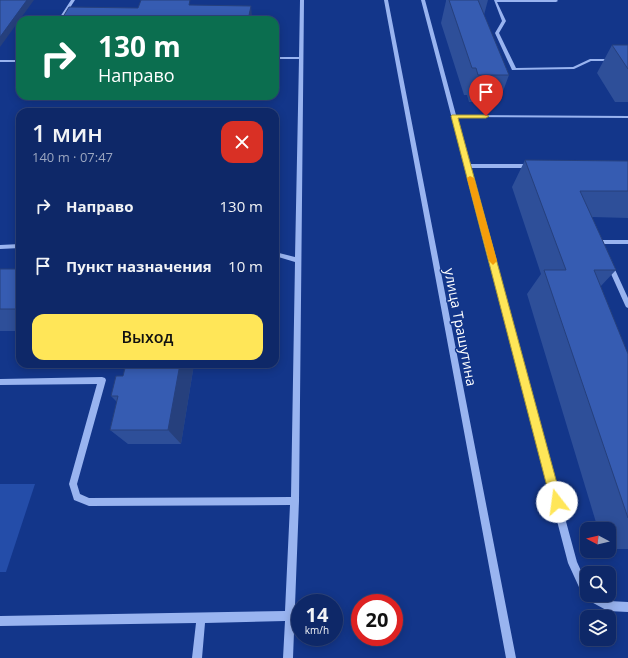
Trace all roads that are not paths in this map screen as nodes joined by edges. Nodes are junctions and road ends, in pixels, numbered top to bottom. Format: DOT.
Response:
graph roads {
  1 [pos="73,0"];
  2 [pos="302,0"];
  3 [pos="386,0"];
  4 [pos="423,0"];
  5 [pos="555,0"];
  6 [pos="63,16"];
  7 [pos="279,58"];
  8 [pos="301,58"];
  9 [pos="628,60"];
  10 [pos="0,61"];
  11 [pos="16,61"];
  12 [pos="454,116"];
  13 [pos="628,118"];
  14 [pos="467,166"];
  15 [pos="536,166"];
  16 [pos="628,242"];
  17 [pos="16,246"];
  18 [pos="0,247"];
  19 [pos="279,255"];
  20 [pos="298,260"];
  21 [pos="628,305"];
  22 [pos="0,382"];
  23 [pos="295,501"];
  24 [pos="580,579"];
  25 [pos="600,602"];
  26 [pos="628,607"];
  27 [pos="290,616"];
  28 [pos="201,618"];
  29 [pos="0,620"];
  30 [pos="197,658"];
  31 [pos="288,658"];
  32 [pos="511,658"];
  1 -- 6 [label="street"];
  2 -- 8 [label="street"];
  3 -- 32 [label="street, улица Трашутина"];
  4 -- 12 [label="street"];
  5 -- 9 [label="street"];
  7 -- 8 [label="street"];
  8 -- 20 [label="street"];
  10 -- 11 [label="street"];
  12 -- 13 [label="street"];
  12 -- 14 [label="street"];
  14 -- 15 [label="street"];
  14 -- 24 [label="street"];
  16 -- 21 [label="street"];
  17 -- 18 [label="street"];
  19 -- 20 [label="street"];
  20 -- 23 [label="street"];
  22 -- 23 [label="street"];
  23 -- 27 [label="street"];
  25 -- 26 [label="street"];
  27 -- 28 [label="street"];
  27 -- 31 [label="street"];
  28 -- 29 [label="street"];
  28 -- 30 [label="street"];
}
